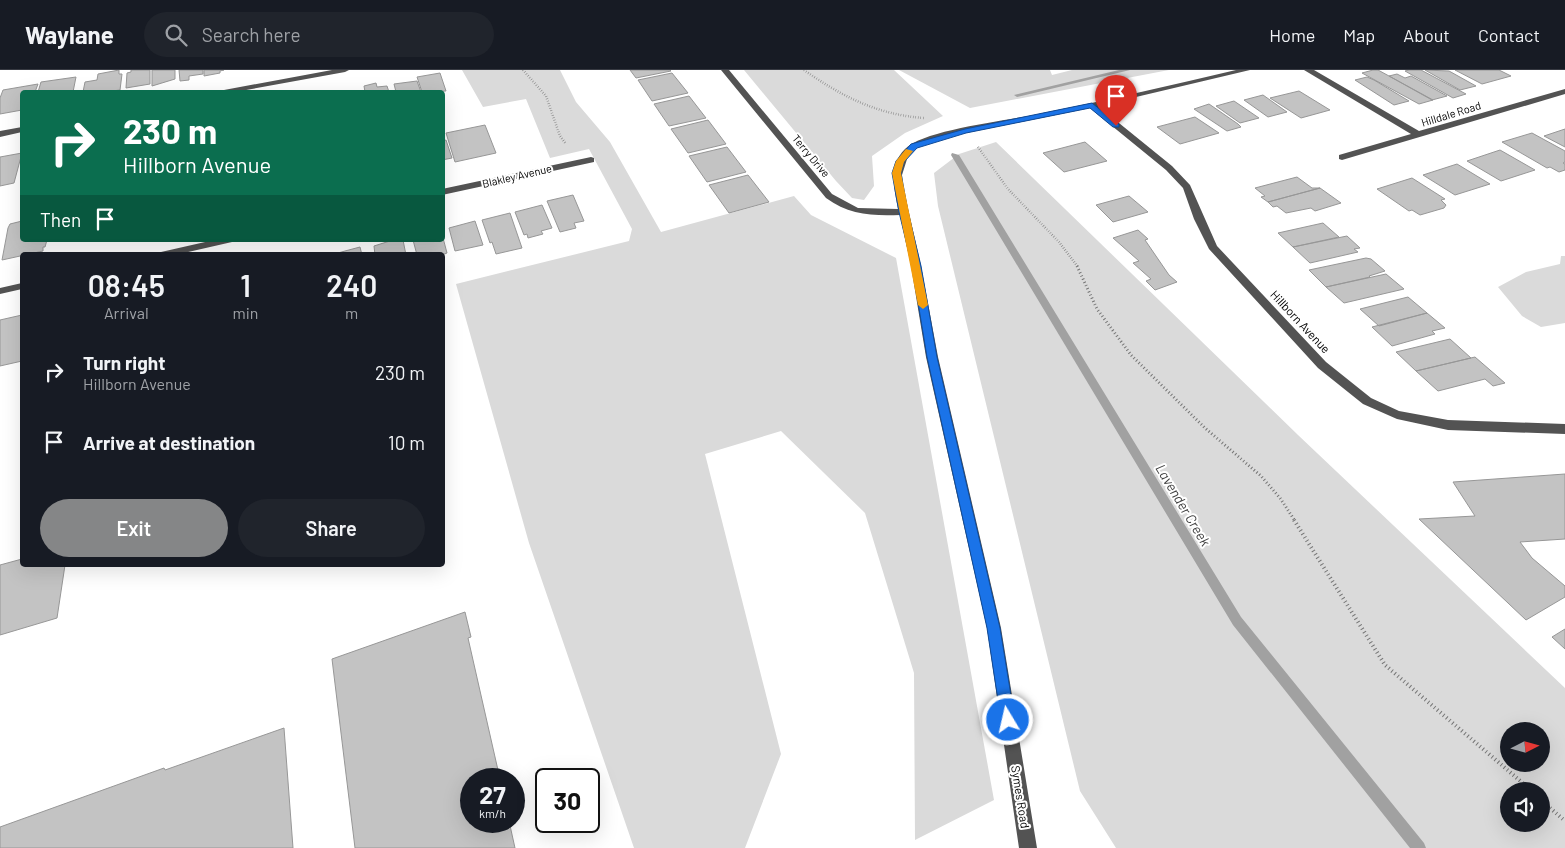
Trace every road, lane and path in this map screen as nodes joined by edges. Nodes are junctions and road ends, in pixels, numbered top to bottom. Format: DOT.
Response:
graph roads {
  1 [pos="345,70"];
  2 [pos="523,70"];
  3 [pos="724,70"];
  4 [pos="804,70"];
  5 [pos="1246,70"];
  6 [pos="1308,70"];
  7 [pos="235,90"];
  8 [pos="1565,91"];
  9 [pos="1092,106"];
  10 [pos="927,118"];
  11 [pos="20,130"];
  12 [pos="0,134"];
  13 [pos="1419,135"];
  14 [pos="977,146"];
  15 [pos="1342,157"];
  16 [pos="591,160"];
  17 [pos="576,162"];
  18 [pos="445,191"];
  19 [pos="903,212"];
  20 [pos="219,242"];
  21 [pos="174,252"];
  22 [pos="20,286"];
  23 [pos="0,291"];
  24 [pos="1565,429"];
  25 [pos="1522,782"];
  26 [pos="1550,808"];
  27 [pos="1565,821"];
  28 [pos="1028,848"];
  1 -- 7 [label="street"];
  2 -- 17 [label="path"];
  3 -- 19 [label="street, Terry Drive"];
  4 -- 10 [label="path"];
  5 -- 9 [label="street, Symes Road"];
  6 -- 13 [label="street"];
  8 -- 13 [label="street, Hilldale Road"];
  9 -- 19 [label="street, Symes Road"];
  9 -- 24 [label="street, Hillborn Avenue"];
  11 -- 12 [label="street"];
  13 -- 15 [label="street, Hilldale Road"];
  14 -- 25 [label="path"];
  16 -- 17 [label="street, Blakley Avenue"];
  17 -- 18 [label="street, Blakley Avenue"];
  19 -- 28 [label="street, Symes Road"];
  20 -- 21 [label="street"];
  22 -- 23 [label="street"];
  26 -- 27 [label="path"];
}
